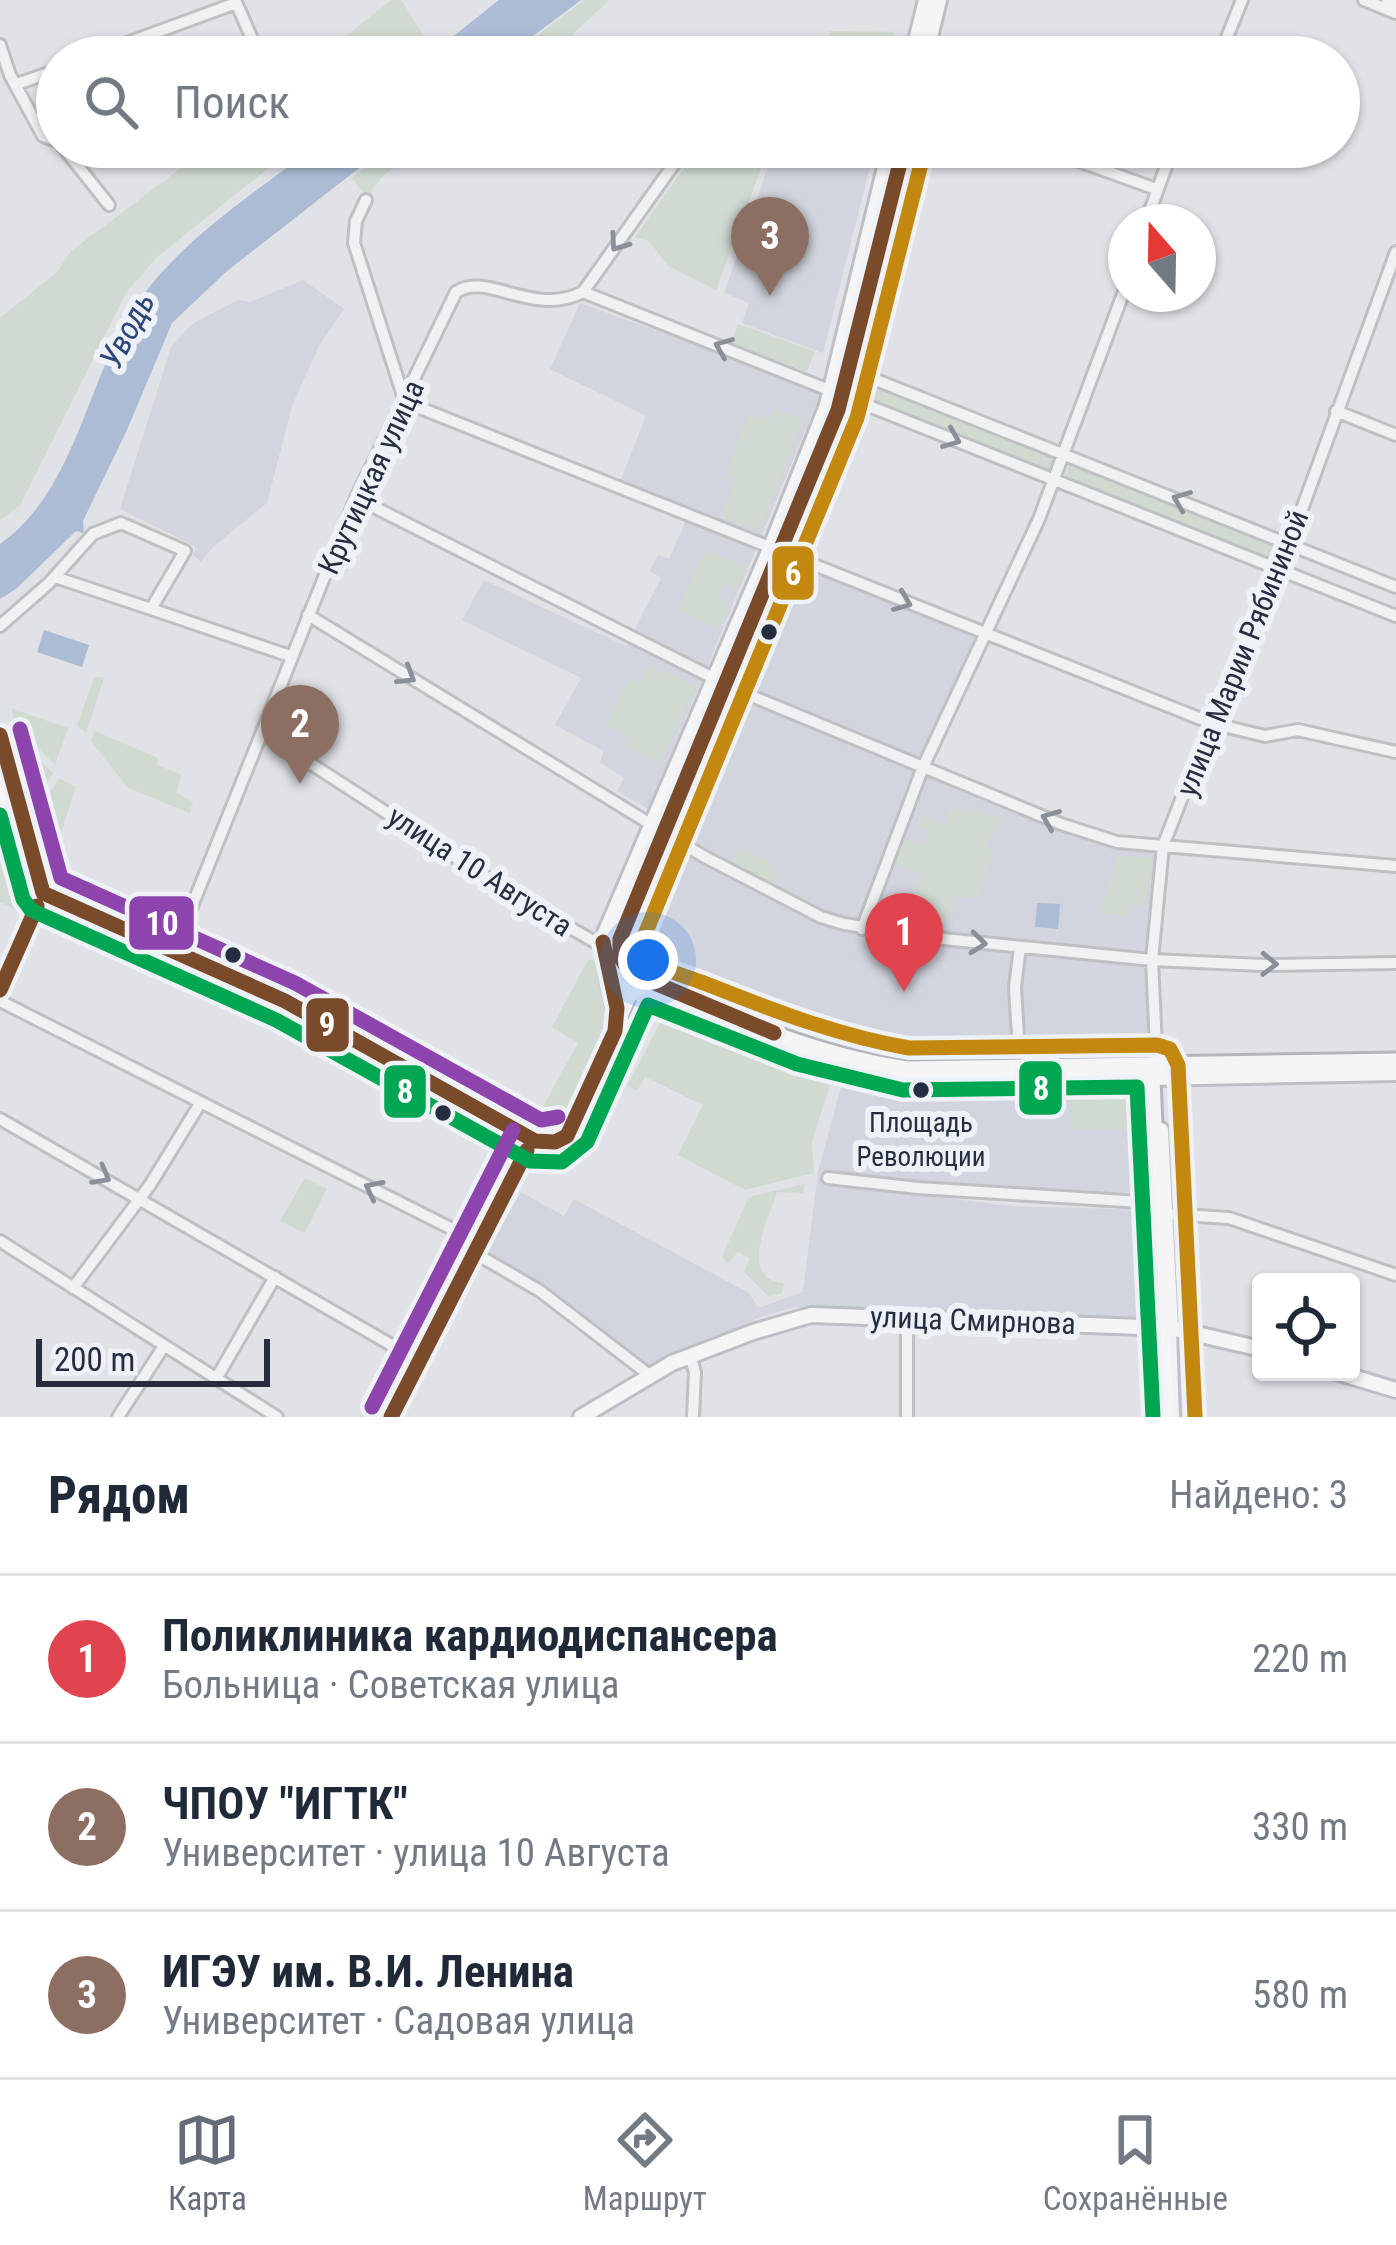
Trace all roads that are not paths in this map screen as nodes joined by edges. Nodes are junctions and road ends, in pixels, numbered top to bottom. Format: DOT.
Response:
graph roads {
  1 [pos="926,0"];
  2 [pos="939,0"];
  3 [pos="1242,0"];
  4 [pos="1364,0"];
  5 [pos="1387,0"];
  6 [pos="236,1"];
  7 [pos="1396,4"];
  8 [pos="1396,13"];
  9 [pos="144,36"];
  10 [pos="251,36"];
  11 [pos="917,36"];
  12 [pos="930,36"];
  13 [pos="1227,36"];
  14 [pos="0,45"];
  15 [pos="9,79"];
  16 [pos="36,124"];
  17 [pos="79,168"];
  18 [pos="671,168"];
  19 [pos="886,168"];
  20 [pos="899,168"];
  21 [pos="1098,168"];
  22 [pos="1164,168"];
  23 [pos="1156,189"];
  24 [pos="366,200"];
  25 [pos="1151,204"];
  26 [pos="109,205"];
  27 [pos="1396,252"];
  28 [pos="584,292"];
  29 [pos="1117,312"];
  30 [pos="850,370"];
  31 [pos="838,393"];
  32 [pos="405,402"];
  33 [pos="1336,411"];
  34 [pos="1396,435"];
  35 [pos="1065,454"];
  36 [pos="1054,482"];
  37 [pos="356,499"];
  38 [pos="1290,543"];
  39 [pos="776,551"];
  40 [pos="1279,572"];
  41 [pos="55,577"];
  42 [pos="1396,587"];
  43 [pos="151,609"];
  44 [pos="308,615"];
  45 [pos="1396,616"];
  46 [pos="0,626"];
  47 [pos="982,634"];
  48 [pos="290,656"];
  49 [pos="720,682"];
  50 [pos="1211,722"];
  51 [pos="262,732"];
  52 [pos="0,735"];
  53 [pos="1396,752"];
  54 [pos="923,767"];
  55 [pos="0,779"];
  56 [pos="0,815"];
  57 [pos="657,828"];
  58 [pos="17,829"];
  59 [pos="1163,846"];
  60 [pos="1396,866"];
  61 [pos="40,900"];
  62 [pos="862,929"];
  63 [pos="1020,947"];
  64 [pos="174,951"];
  65 [pos="603,954"];
  66 [pos="1153,960"];
  67 [pos="1396,963"];
  68 [pos="634,984"];
  69 [pos="0,990"];
  70 [pos="651,991"];
  71 [pos="0,1001"];
  72 [pos="668,1006"];
  73 [pos="640,1019"];
  74 [pos="615,1031"];
  75 [pos="1018,1036"];
  76 [pos="1396,1061"];
  77 [pos="1314,1069"];
  78 [pos="1396,1073"];
  79 [pos="1156,1074"];
  80 [pos="201,1102"];
  81 [pos="0,1119"];
  82 [pos="529,1145"];
  83 [pos="828,1178"];
  84 [pos="140,1197"];
  85 [pos="1162,1209"];
  86 [pos="0,1241"];
  87 [pos="475,1247"];
  88 [pos="1396,1275"];
  89 [pos="274,1276"];
  90 [pos="74,1288"];
  91 [pos="907,1316"];
  92 [pos="1167,1328"];
  93 [pos="164,1346"];
  94 [pos="1252,1347"];
  95 [pos="690,1356"];
  96 [pos="419,1361"];
  97 [pos="647,1375"];
  98 [pos="216,1379"];
  99 [pos="1360,1379"];
  100 [pos="1396,1390"];
  101 [pos="118,1417"];
  102 [pos="277,1417"];
  103 [pos="391,1417"];
  104 [pos="580,1417"];
  105 [pos="693,1417"];
  106 [pos="907,1417"];
  107 [pos="1170,1417"];
  1 -- 11 [label="main road"];
  2 -- 12 [label="main road"];
  3 -- 13 [label="street"];
  4 -- 8 [label="street"];
  5 -- 7 [label="street"];
  6 -- 9 [label="street"];
  6 -- 10 [label="street"];
  14 -- 15 [label="street"];
  15 -- 16 [label="street"];
  17 -- 26 [label="street"];
  18 -- 28 [label="street, one-way"];
  19 -- 31 [label="main road"];
  20 -- 30 [label="main road"];
  21 -- 23 [label="street"];
  22 -- 23 [label="street"];
  23 -- 25 [label="street"];
  24 -- 32 [label="street"];
  27 -- 33 [label="street, улица Марии Рябининой"];
  31 -- 28 [label="street, one-way"];
  28 -- 32 [label="street, Крутицкая улица"];
  29 -- 35 [label="street"];
  30 -- 31 [label="main road"];
  30 -- 35 [label="street"];
  31 -- 36 [label="street, one-way"];
  31 -- 39 [label="main road"];
  32 -- 37 [label="street, Крутицкая улица"];
  32 -- 39 [label="street"];
  33 -- 34 [label="street"];
  33 -- 38 [label="street, улица Марии Рябининой"];
  35 -- 36 [label="street"];
  38 -- 35 [label="street, one-way"];
  36 -- 40 [label="street"];
  36 -- 47 [label="street"];
  37 -- 44 [label="street, Крутицкая улица"];
  37 -- 49 [label="street"];
  38 -- 40 [label="street, улица Марии Рябининой"];
  38 -- 42 [label="street"];
  39 -- 47 [label="street, one-way"];
  39 -- 49 [label="main road"];
  40 -- 45 [label="street"];
  40 -- 50 [label="street, улица Марии Рябининой"];
  41 -- 43 [label="street"];
  41 -- 43 [label="street"];
  41 -- 46 [label="street"];
  43 -- 48 [label="street"];
  44 -- 48 [label="street, Крутицкая улица"];
  44 -- 57 [label="street, one-way"];
  47 -- 50 [label="street"];
  47 -- 54 [label="street"];
  48 -- 51 [label="street, Крутицкая улица"];
  49 -- 54 [label="street"];
  49 -- 57 [label="main road"];
  50 -- 53 [label="street"];
  50 -- 59 [label="street, улица Марии Рябининой"];
  51 -- 64 [label="street, Крутицкая улица"];
  51 -- 65 [label="street, улица 10 Августа"];
  52 -- 61 [label="highway"];
  59 -- 54 [label="street, one-way"];
  54 -- 62 [label="street"];
  55 -- 58 [label="highway"];
  56 -- 58 [label="main road"];
  57 -- 62 [label="street"];
  57 -- 65 [label="main road"];
  57 -- 68 [label="main road"];
  58 -- 61 [label="highway"];
  59 -- 60 [label="street"];
  59 -- 66 [label="street, улица Марии Рябининой"];
  61 -- 64 [label="highway"];
  61 -- 69 [label="main road"];
  61 -- 82 [label="highway"];
  62 -- 63 [label="street, one-way"];
  63 -- 66 [label="street"];
  63 -- 75 [label="street"];
  64 -- 82 [label="highway"];
  65 -- 68 [label="main road, улица 10 Августа"];
  65 -- 74 [label="main road"];
  66 -- 67 [label="street, one-way"];
  66 -- 79 [label="street, улица Марии Рябининой"];
  68 -- 70 [label="highway, улица 10 Августа"];
  68 -- 74 [label="highway"];
  70 -- 72 [label="highway, улица 10 Августа"];
  70 -- 73 [label="highway"];
  70 -- 79 [label="highway, улица 10 Августа"];
  71 -- 80 [label="street"];
  72 -- 73 [label="highway"];
  72 -- 79 [label="highway, улица 10 Августа"];
  73 -- 82 [label="highway"];
  74 -- 82 [label="highway"];
  76 -- 77 [label="highway, улица 10 Августа"];
  77 -- 78 [label="main road, улица 10 Августа"];
  77 -- 79 [label="highway, улица 10 Августа"];
  79 -- 85 [label="highway, улица Марии Рябининой"];
  80 -- 84 [label="street"];
  87 -- 80 [label="street, one-way"];
  81 -- 84 [label="street, one-way"];
  82 -- 87 [label="main road"];
  83 -- 85 [label="street"];
  84 -- 89 [label="street"];
  84 -- 90 [label="street"];
  85 -- 88 [label="street"];
  85 -- 92 [label="highway, улица Марии Рябининой"];
  86 -- 90 [label="street"];
  87 -- 96 [label="main road"];
  87 -- 97 [label="street"];
  89 -- 96 [label="street"];
  89 -- 98 [label="street"];
  90 -- 93 [label="street"];
  91 -- 92 [label="main road, улица Смирнова"];
  91 -- 95 [label="main road, улица Смирнова"];
  91 -- 106 [label="street"];
  92 -- 94 [label="main road, улица Смирнова"];
  92 -- 107 [label="highway, улица Марии Рябининой"];
  93 -- 98 [label="street"];
  93 -- 101 [label="street"];
  95 -- 97 [label="main road, улица Смирнова"];
  95 -- 105 [label="street"];
  96 -- 103 [label="main road"];
  97 -- 104 [label="main road, улица Смирнова"];
  98 -- 102 [label="street"];
  99 -- 100 [label="main road"];
}
